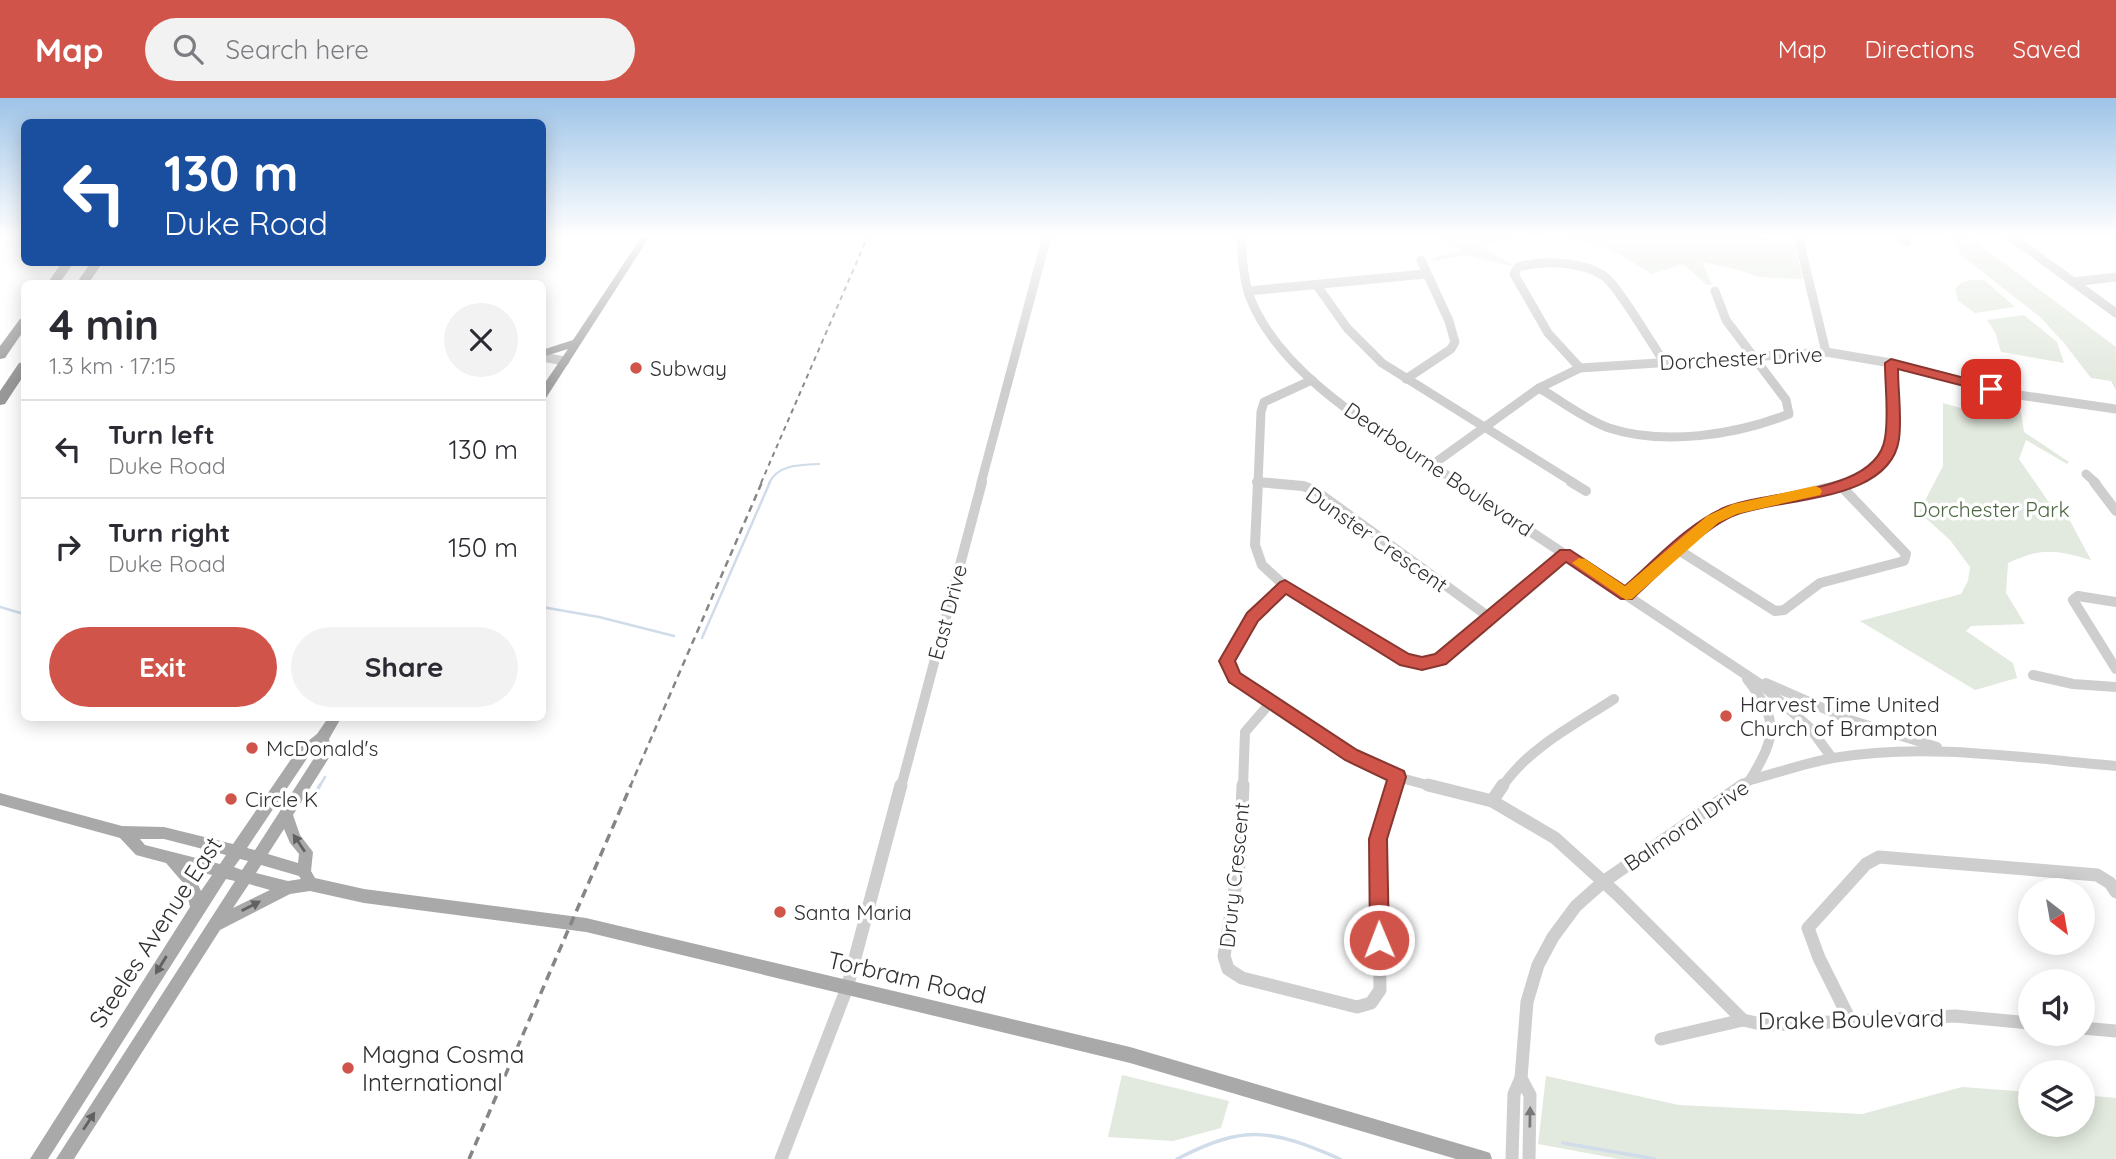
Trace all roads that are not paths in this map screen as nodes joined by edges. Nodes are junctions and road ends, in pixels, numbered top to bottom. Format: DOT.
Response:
graph roads {
  1 [pos="614,286"];
  2 [pos="1034,286"];
  3 [pos="1247,286"];
  4 [pos="1318,286"];
  5 [pos="1321,286"];
  6 [pos="1431,286"];
  7 [pos="1521,286"];
  8 [pos="1612,286"];
  9 [pos="1810,286"];
  10 [pos="2078,286"];
  11 [pos="1248,291"];
  12 [pos="1715,291"];
  13 [pos="2116,313"];
  14 [pos="21,326"];
  15 [pos="578,342"];
  16 [pos="1826,352"];
  17 [pos="546,354"];
  18 [pos="0,355"];
  19 [pos="1753,356"];
  20 [pos="546,357"];
  21 [pos="565,361"];
  22 [pos="1664,362"];
  23 [pos="1891,363"];
  24 [pos="1580,368"];
  25 [pos="21,370"];
  26 [pos="1406,379"];
  27 [pos="1312,380"];
  28 [pos="1539,388"];
  29 [pos="546,390"];
  30 [pos="0,401"];
  31 [pos="2116,409"];
  32 [pos="1484,429"];
  33 [pos="1432,465"];
  34 [pos="2086,474"];
  35 [pos="1257,482"];
  36 [pos="1841,486"];
  37 [pos="1586,491"];
  38 [pos="2116,512"];
  39 [pos="1677,549"];
  40 [pos="1565,554"];
  41 [pos="1285,586"];
  42 [pos="1626,594"];
  43 [pos="2116,602"];
  44 [pos="1489,617"];
  45 [pos="1738,669"];
  46 [pos="2116,669"];
  47 [pos="2032,675"];
  48 [pos="2116,688"];
  49 [pos="1614,699"];
  50 [pos="1270,702"];
  51 [pos="333,721"];
  52 [pos="322,738"];
  53 [pos="1961,753"];
  54 [pos="1832,758"];
  55 [pos="2116,765"];
  56 [pos="1397,777"];
  57 [pos="1750,780"];
  58 [pos="0,799"];
  59 [pos="1492,801"];
  60 [pos="286,816"];
  61 [pos="125,833"];
  62 [pos="236,851"];
  63 [pos="167,858"];
  64 [pos="258,858"];
  65 [pos="223,871"];
  66 [pos="245,877"];
  67 [pos="307,878"];
  68 [pos="1603,882"];
  69 [pos="288,888"];
  70 [pos="2116,892"];
  71 [pos="198,908"];
  72 [pos="214,925"];
  73 [pos="847,988"];
  74 [pos="1743,1020"];
  75 [pos="1850,1020"];
  76 [pos="2018,1022"];
  77 [pos="2095,1029"];
  78 [pos="2116,1031"];
  79 [pos="1661,1039"];
  80 [pos="1521,1078"];
  81 [pos="38,1159"];
  82 [pos="64,1159"];
  83 [pos="781,1159"];
  84 [pos="1484,1159"];
  85 [pos="1512,1159"];
  86 [pos="1529,1159"];
  1 -- 15 [label="main road"];
  2 -- 73 [label="street, East Drive"];
  3 -- 11 [label="street, Dearbourne Boulevard"];
  4 -- 5 [label="street"];
  4 -- 11 [label="street"];
  4 -- 26 [label="street"];
  6 -- 26 [label="street"];
  7 -- 24 [label="street"];
  8 -- 22 [label="street"];
  9 -- 16 [label="street"];
  10 -- 13 [label="street"];
  11 -- 27 [label="street, Dearbourne Boulevard"];
  12 -- 19 [label="street"];
  14 -- 18 [label="highway"];
  15 -- 17 [label="main road"];
  15 -- 21 [label="main road"];
  16 -- 19 [label="street, Dorchester Drive"];
  16 -- 23 [label="street, Dorchester Drive"];
  19 -- 22 [label="street, Dorchester Drive"];
  19 -- 28 [label="street"];
  20 -- 21 [label="street"];
  21 -- 29 [label="main road"];
  22 -- 24 [label="street, Dorchester Drive"];
  23 -- 31 [label="street, Dorchester Drive"];
  23 -- 36 [label="street"];
  24 -- 28 [label="street, Dorchester Drive"];
  25 -- 30 [label="highway"];
  26 -- 32 [label="street"];
  27 -- 33 [label="street, Dearbourne Boulevard"];
  27 -- 35 [label="street"];
  28 -- 32 [label="street, Dorchester Drive"];
  32 -- 33 [label="street, Dorchester Drive"];
  32 -- 37 [label="street"];
  33 -- 40 [label="street, Dearbourne Boulevard"];
  34 -- 38 [label="street"];
  35 -- 41 [label="street"];
  35 -- 44 [label="street, Dunster Crescent"];
  36 -- 39 [label="street"];
  36 -- 39 [label="street"];
  39 -- 42 [label="street"];
  40 -- 42 [label="street, Dearbourne Boulevard"];
  40 -- 44 [label="street"];
  41 -- 44 [label="street"];
  41 -- 50 [label="street, Drake Boulevard"];
  42 -- 45 [label="street, Dearbourne Boulevard"];
  43 -- 46 [label="street"];
  45 -- 53 [label="street"];
  45 -- 54 [label="street, Dearbourne Boulevard"];
  45 -- 57 [label="street"];
  47 -- 48 [label="street"];
  49 -- 59 [label="street"];
  50 -- 56 [label="street, Drake Boulevard"];
  50 -- 56 [label="street, Drury Crescent"];
  51 -- 52 [label="main road, Steeles Avenue East"];
  52 -- 60 [label="main road, Steeles Avenue East"];
  52 -- 62 [label="main road, Steeles Avenue East"];
  53 -- 54 [label="street, Balmoral Drive"];
  53 -- 55 [label="street, Balmoral Drive"];
  54 -- 57 [label="street, Balmoral Drive"];
  56 -- 59 [label="street, Drake Boulevard"];
  57 -- 68 [label="street, Balmoral Drive"];
  58 -- 61 [label="main road, Torbram Road"];
  59 -- 68 [label="street, Drake Boulevard"];
  60 -- 64 [label="main road, Steeles Avenue East"];
  67 -- 60 [label="main road, one-way"];
  61 -- 62 [label="main road, Torbram Road"];
  61 -- 63 [label="main road, Torbram Road"];
  62 -- 64 [label="main road, Torbram Road"];
  62 -- 65 [label="main road, Steeles Avenue East"];
  63 -- 65 [label="main road, Torbram Road"];
  63 -- 71 [label="main road"];
  64 -- 66 [label="main road, Steeles Avenue East"];
  64 -- 67 [label="main road, Torbram Road"];
  65 -- 66 [label="main road, Torbram Road"];
  65 -- 71 [label="main road, Steeles Avenue East"];
  66 -- 69 [label="main road, Torbram Road"];
  66 -- 72 [label="main road, Steeles Avenue East"];
  67 -- 69 [label="main road, Torbram Road"];
  67 -- 73 [label="main road, Torbram Road"];
  68 -- 74 [label="street, Drake Boulevard"];
  68 -- 80 [label="street, Balmoral Drive"];
  72 -- 69 [label="main road, one-way"];
  70 -- 75 [label="street"];
  71 -- 81 [label="main road, Steeles Avenue East, one-way"];
  82 -- 72 [label="main road, Steeles Avenue East, one-way"];
  73 -- 83 [label="street, East Drive"];
  73 -- 84 [label="main road, Torbram Road"];
  74 -- 75 [label="street, Drake Boulevard"];
  74 -- 79 [label="street"];
  75 -- 76 [label="street, Drake Boulevard"];
  77 -- 78 [label="street"];
  80 -- 85 [label="street, Balmoral Drive"];
  86 -- 80 [label="street, Balmoral Drive, one-way"];
}
